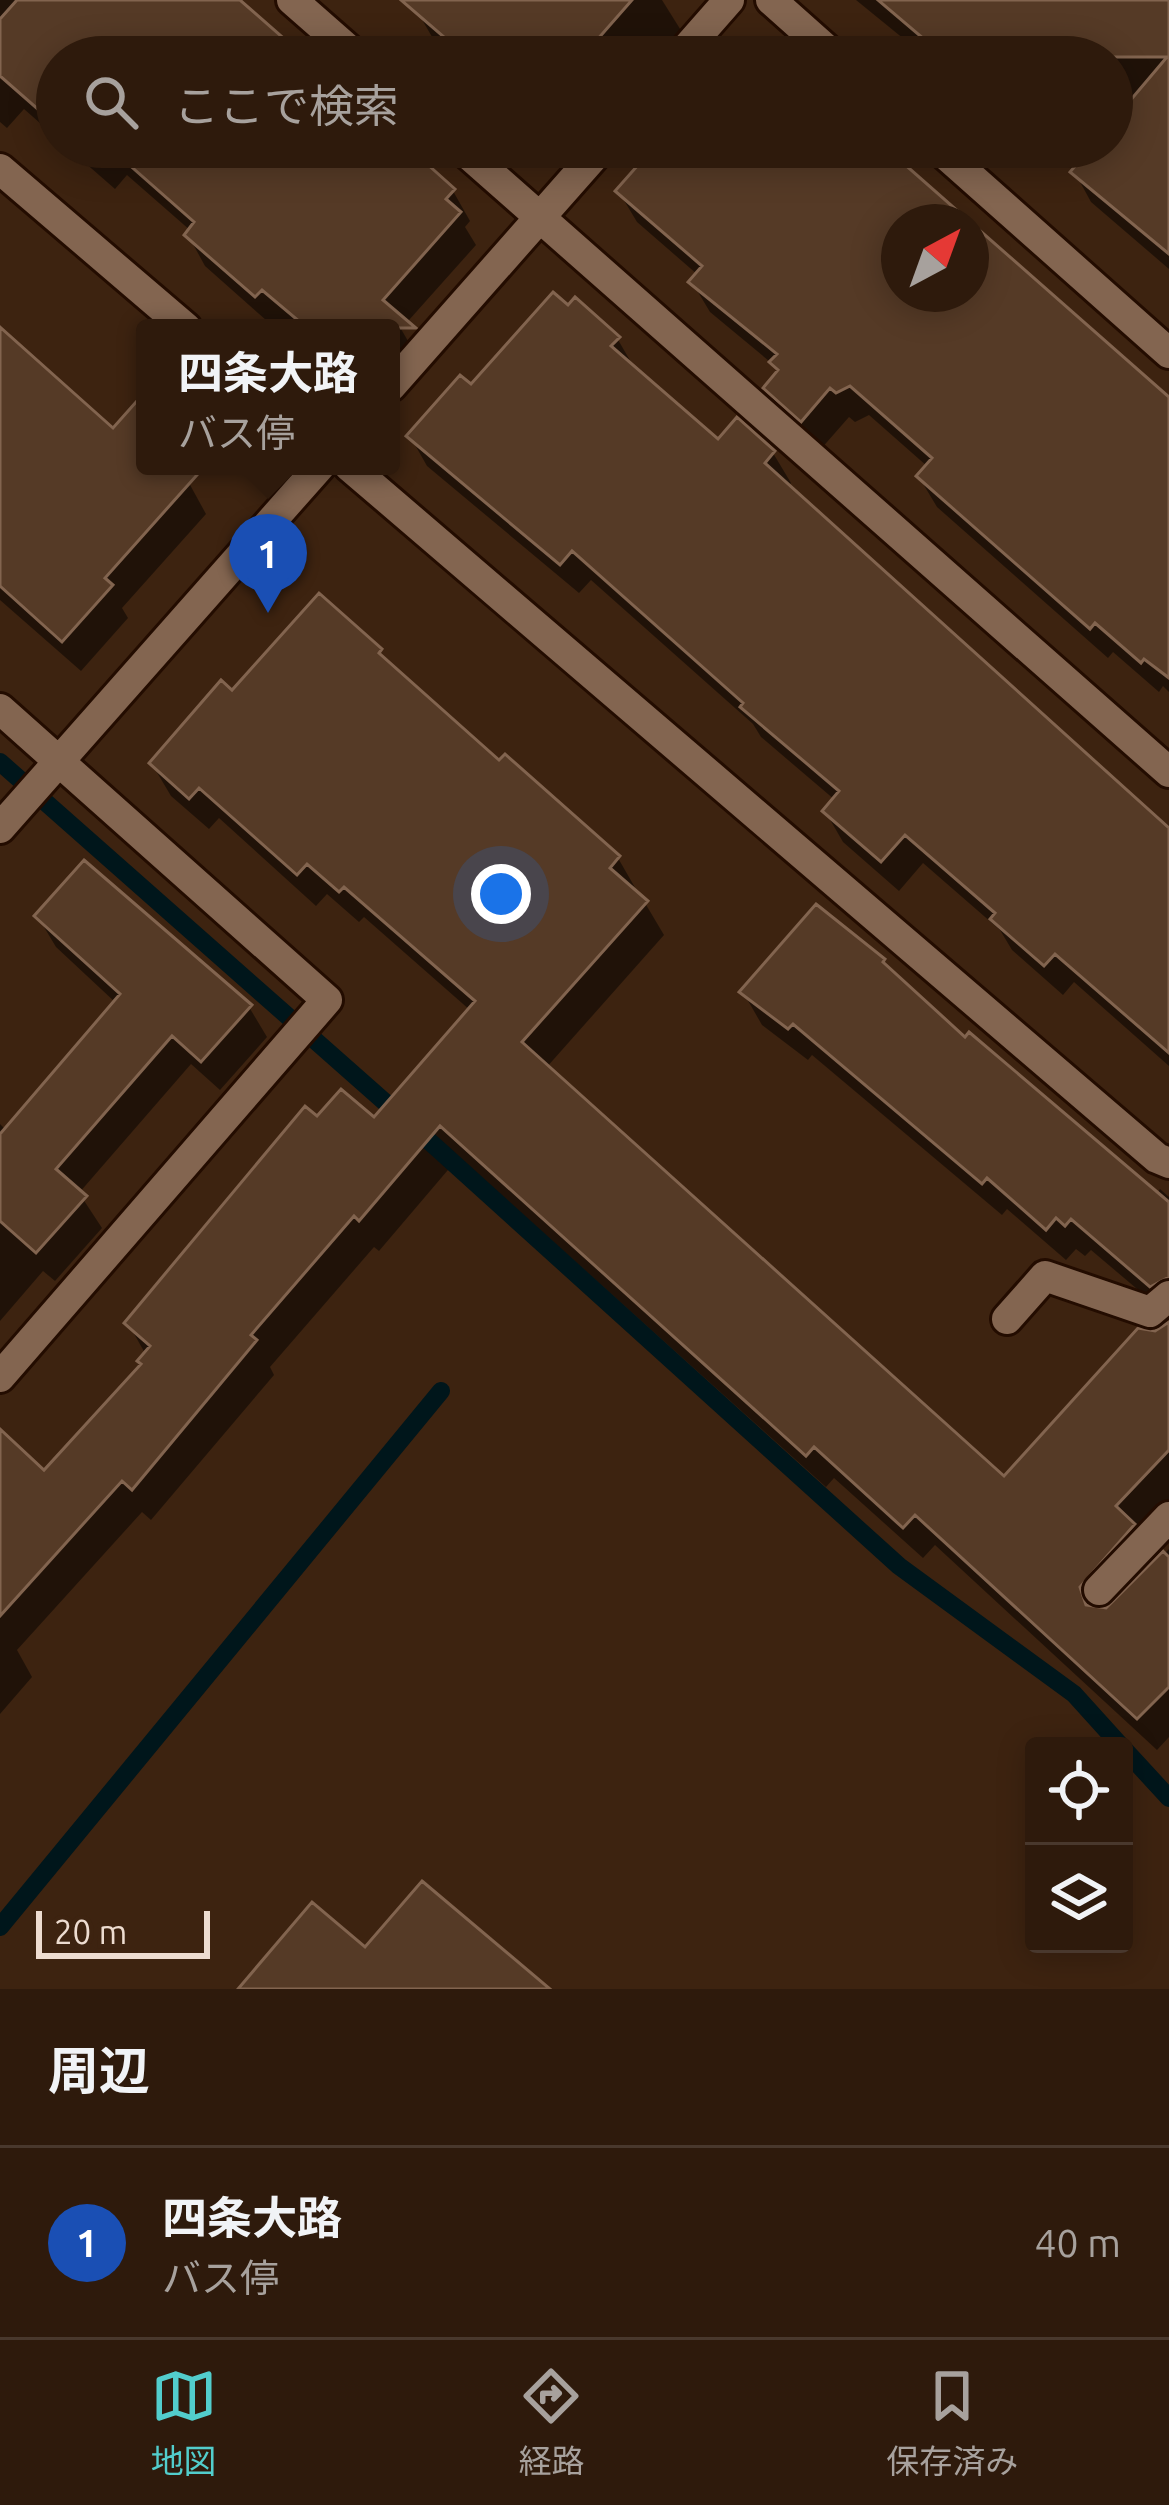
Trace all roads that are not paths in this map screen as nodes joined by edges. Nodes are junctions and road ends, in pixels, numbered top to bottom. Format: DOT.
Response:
graph roads {
  1 [pos="292,0"];
  2 [pos="729,0"];
  3 [pos="771,0"];
  4 [pos="333,36"];
  5 [pos="698,36"];
  6 [pos="811,36"];
  7 [pos="484,168"];
  8 [pos="584,168"];
  9 [pos="961,168"];
  10 [pos="0,169"];
  11 [pos="540,218"];
  12 [pos="175,319"];
  13 [pos="1169,353"];
  14 [pos="400,376"];
  15 [pos="312,475"];
  16 [pos="360,475"];
  17 [pos="0,709"];
  18 [pos="60,762"];
  19 [pos="1169,772"];
  20 [pos="0,828"];
  21 [pos="1169,1163"];
  22 [pos="1169,1296"];
  23 [pos="1006,1319"];
  24 [pos="0,1377"];
  25 [pos="1169,1516"];
  26 [pos="1099,1590"];
  1 -- 4 [label="street"];
  2 -- 5 [label="street"];
  3 -- 6 [label="street"];
  7 -- 11 [label="street"];
  8 -- 11 [label="street"];
  9 -- 13 [label="street"];
  10 -- 12 [label="street"];
  11 -- 14 [label="street"];
  11 -- 19 [label="street"];
  15 -- 18 [label="street"];
  16 -- 21 [label="street"];
  17 -- 18 [label="street"];
  18 -- 20 [label="street"];
  18 -- 24 [label="street"];
  22 -- 23 [label="street"];
  25 -- 26 [label="street"];
}
